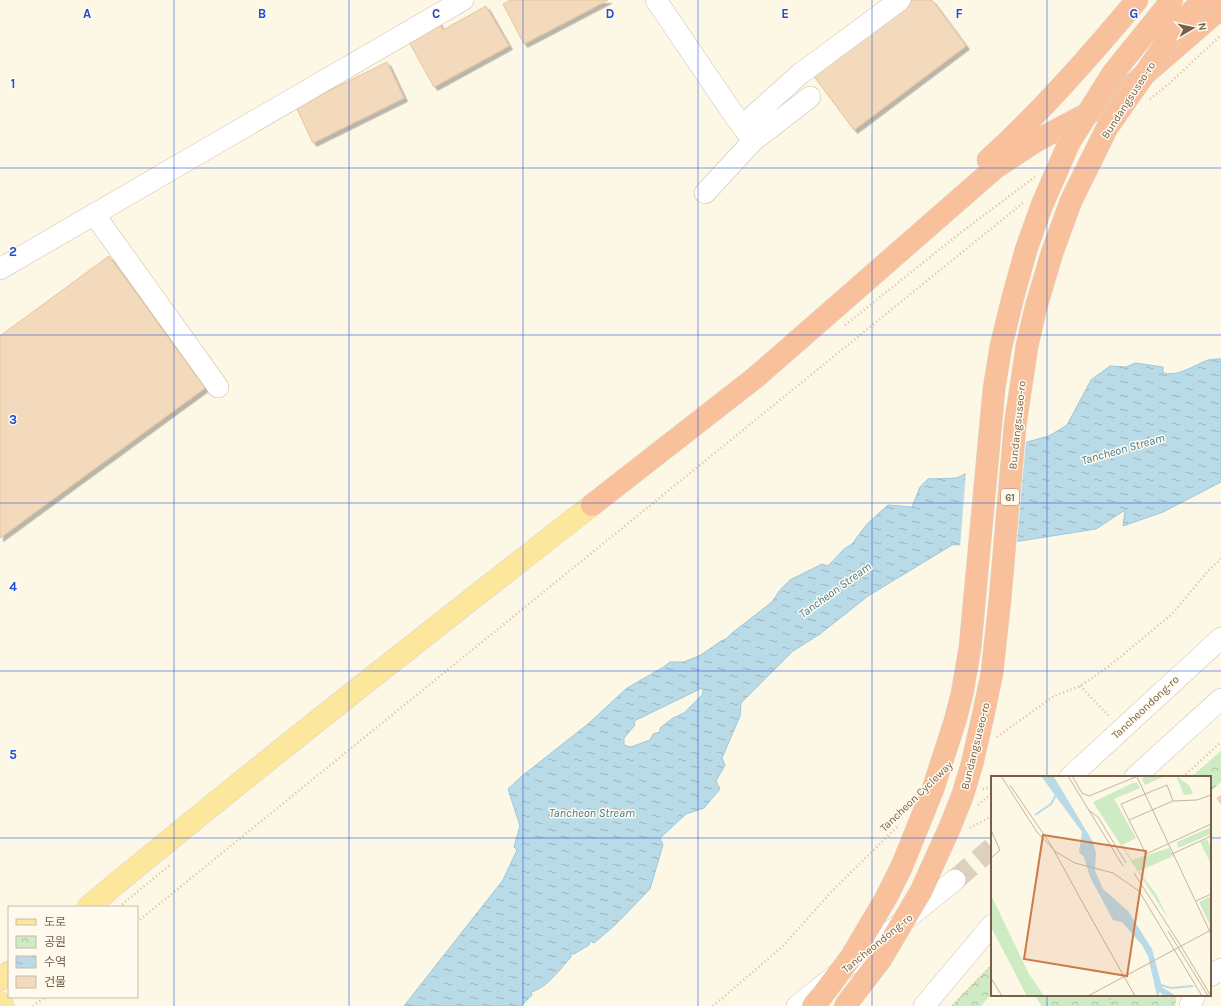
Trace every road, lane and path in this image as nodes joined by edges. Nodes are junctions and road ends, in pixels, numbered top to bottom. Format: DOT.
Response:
graph roads {
  1 [pos="463,0"];
  2 [pos="656,0"];
  3 [pos="900,0"];
  4 [pos="1137,0"];
  5 [pos="1172,0"];
  6 [pos="1203,0"];
  7 [pos="1221,8"];
  8 [pos="1221,35"];
  9 [pos="810,97"];
  10 [pos="1145,103"];
  11 [pos="748,133"];
  12 [pos="705,193"];
  13 [pos="1029,198"];
  14 [pos="94,214"];
  15 [pos="0,269"];
  16 [pos="218,387"];
  17 [pos="592,504"];
  18 [pos="1221,559"];
  19 [pos="1221,638"];
  20 [pos="1080,686"];
  21 [pos="1221,699"];
  22 [pos="1121,730"];
  23 [pos="993,739"];
  24 [pos="1221,742"];
  25 [pos="1071,776"];
  26 [pos="1136,776"];
  27 [pos="1183,776"];
  28 [pos="902,822"];
  29 [pos="956,880"];
  30 [pos="89,906"];
  31 [pos="138,921"];
  32 [pos="991,926"];
  33 [pos="991,966"];
  34 [pos="1221,969"];
  35 [pos="8,973"];
  36 [pos="1211,975"];
  37 [pos="0,980"];
  38 [pos="1108,996"];
  39 [pos="1195,996"];
  40 [pos="43,998"];
  41 [pos="0,1003"];
  42 [pos="3,1006"];
  43 [pos="33,1006"];
  44 [pos="713,1006"];
  45 [pos="797,1006"];
  46 [pos="813,1006"];
  47 [pos="845,1006"];
  48 [pos="924,1006"];
  49 [pos="953,1006"];
  50 [pos="1113,1006"];
  51 [pos="1190,1006"];
  1 -- 14 [label="street"];
  2 -- 11 [label="street"];
  3 -- 11 [label="street"];
  4 -- 17 [label="highway"];
  5 -- 46 [label="highway, 61, bridge"];
  6 -- 47 [label="highway, Bundangsuseo-ro / 61, bridge"];
  7 -- 17 [label="highway"];
  8 -- 10 [label="path"];
  9 -- 11 [label="street"];
  11 -- 12 [label="street"];
  13 -- 31 [label="path"];
  14 -- 15 [label="street"];
  14 -- 16 [label="street"];
  17 -- 30 [label="main road"];
  18 -- 20 [label="path"];
  19 -- 22 [label="street, Tancheondong-ro"];
  20 -- 22 [label="path"];
  20 -- 23 [label="path"];
  21 -- 26 [label="street"];
  22 -- 25 [label="street, Tancheondong-ro"];
  24 -- 27 [label="path"];
  28 -- 44 [label="path, Tancheon Cycleway"];
  29 -- 45 [label="street, Tancheondong-ro"];
  32 -- 48 [label="street"];
  33 -- 49 [label="path"];
  34 -- 36 [label="street"];
  35 -- 37 [label="main road"];
  38 -- 50 [label="path"];
  39 -- 51 [label="street"];
  40 -- 43 [label="path"];
  41 -- 42 [label="main road"];
}
